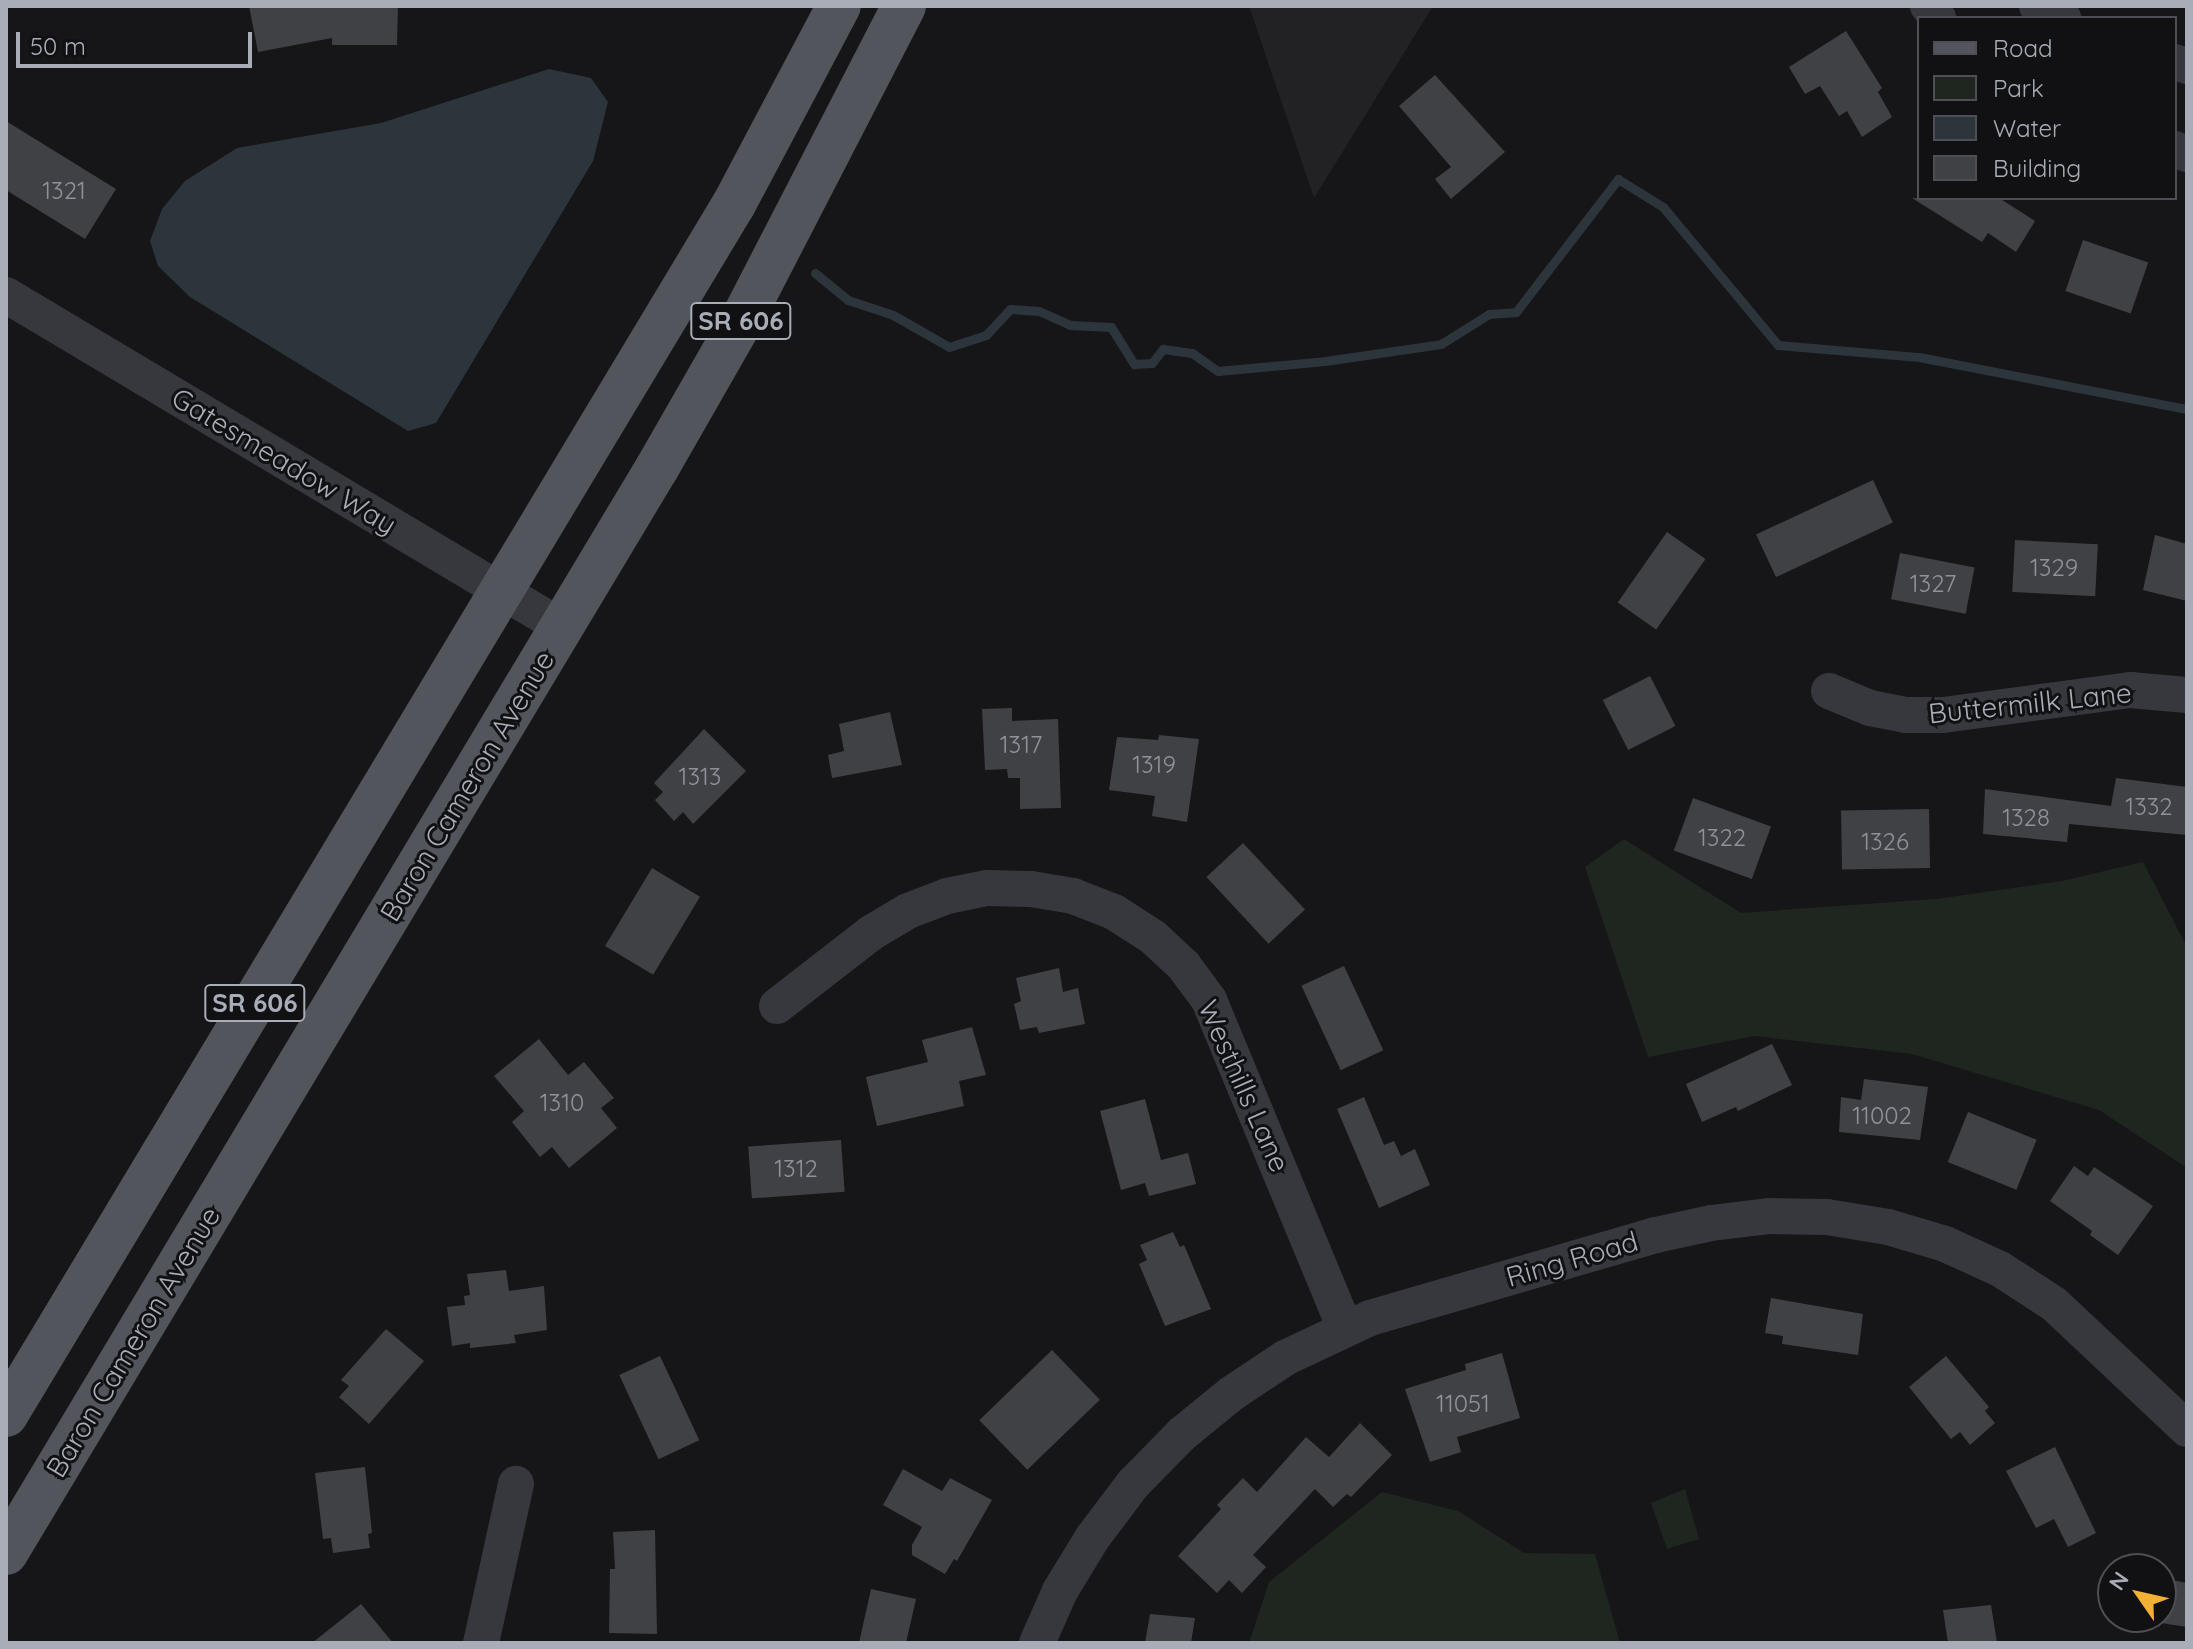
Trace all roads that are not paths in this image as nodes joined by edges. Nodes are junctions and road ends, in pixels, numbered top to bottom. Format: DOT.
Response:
graph roads {
  1 [pos="839,6"];
  2 [pos="904,6"];
  3 [pos="2037,6"];
  4 [pos="2059,16"];
  5 [pos="6,295"];
  6 [pos="503,592"];
  7 [pos="562,627"];
  8 [pos="1829,691"];
  9 [pos="2187,695"];
  10 [pos="777,1006"];
  11 [pos="1345,1328"];
  12 [pos="6,1415"];
  13 [pos="2187,1429"];
  14 [pos="516,1484"];
  15 [pos="6,1553"];
  16 [pos="481,1643"];
  17 [pos="1037,1643"];
  1 -- 6 [label="main road, SR 606"];
  2 -- 7 [label="main road, Baron Cameron Avenue / SR 606"];
  3 -- 4 [label="street"];
  5 -- 6 [label="street, Gatesmeadow Way"];
  6 -- 7 [label="street, Gatesmeadow Way"];
  6 -- 12 [label="main road, SR 606"];
  7 -- 15 [label="main road, Baron Cameron Avenue / SR 606"];
  8 -- 9 [label="street, Buttermilk Lane"];
  10 -- 11 [label="street, Westhills Lane"];
  11 -- 13 [label="street, Ring Road"];
  11 -- 17 [label="street, Ring Road"];
  14 -- 16 [label="street"];
}
